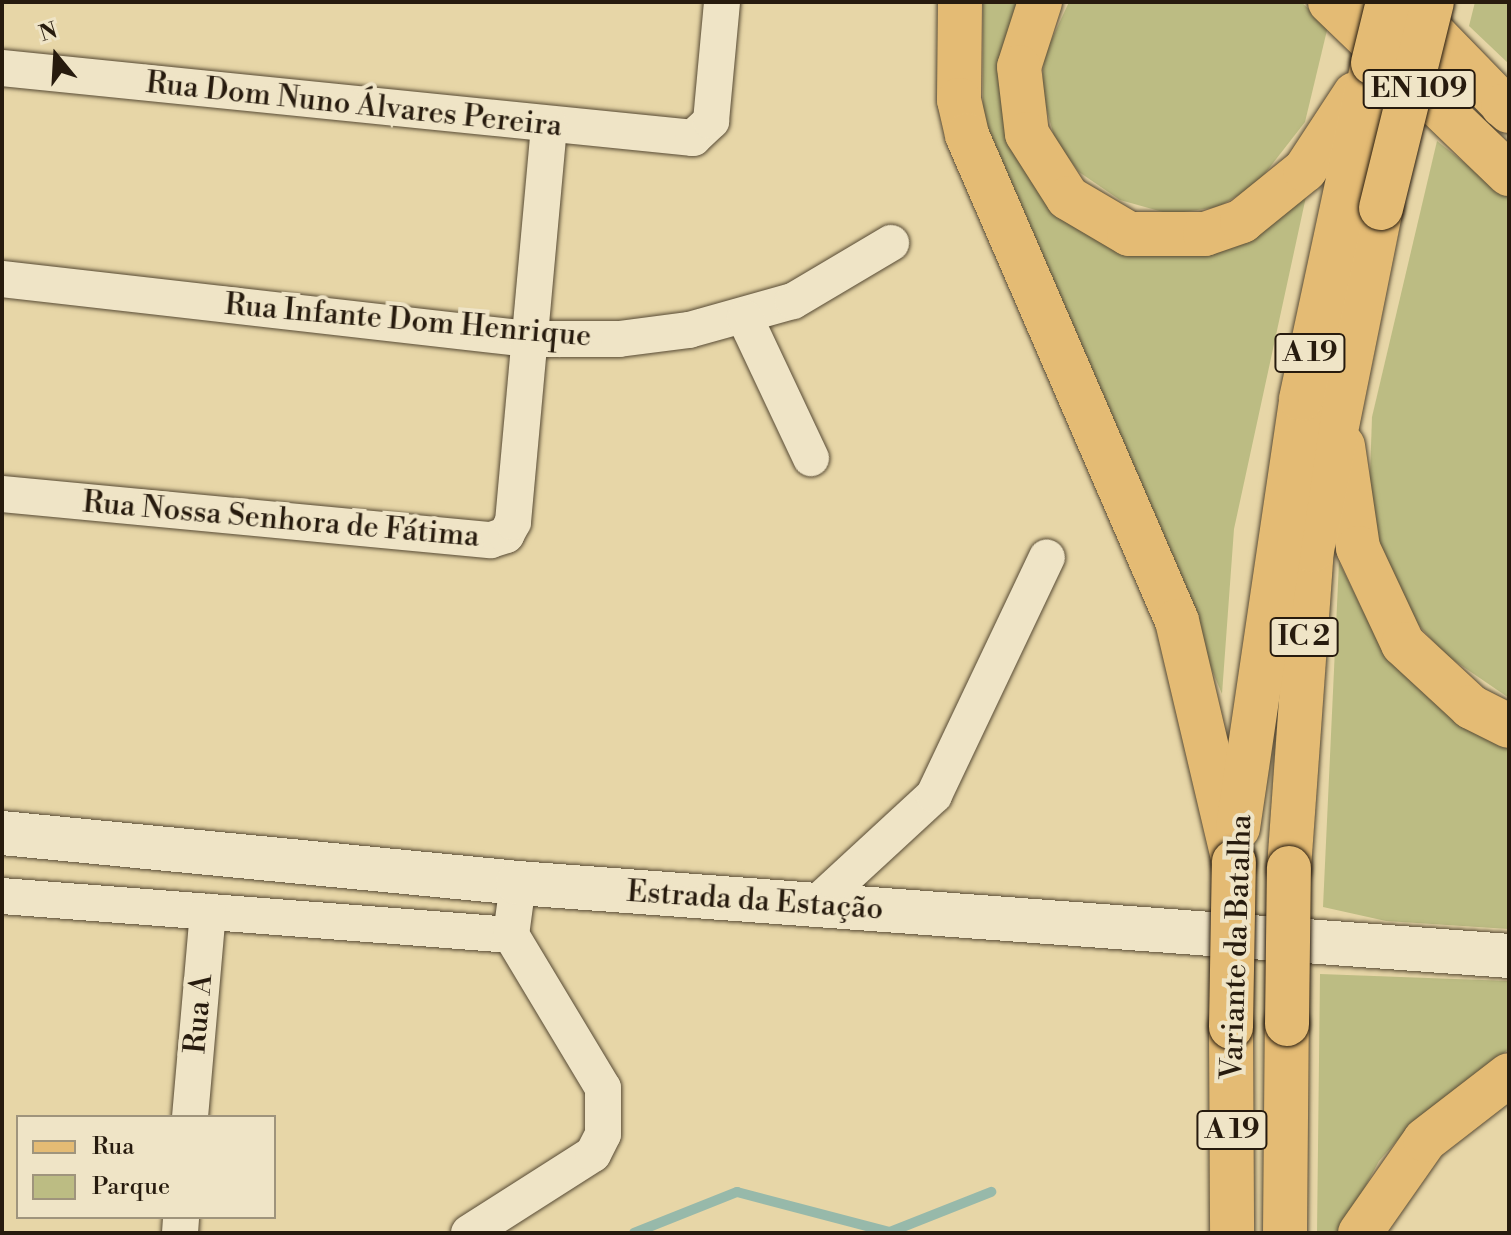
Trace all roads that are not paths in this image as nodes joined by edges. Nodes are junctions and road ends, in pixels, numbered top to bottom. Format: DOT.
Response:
graph roads {
  1 [pos="722,2"];
  2 [pos="960,2"];
  3 [pos="1040,2"];
  4 [pos="1330,2"];
  5 [pos="1388,2"];
  6 [pos="1403,2"];
  7 [pos="1432,2"];
  8 [pos="1373,63"];
  9 [pos="2,68"];
  10 [pos="1507,109"];
  11 [pos="549,125"];
  12 [pos="1509,174"];
  13 [pos="891,243"];
  14 [pos="2,279"];
  15 [pos="745,318"];
  16 [pos="528,339"];
  17 [pos="1339,408"];
  18 [pos="811,458"];
  19 [pos="2,494"];
  20 [pos="1047,557"];
  21 [pos="1509,726"];
  22 [pos="2,833"];
  23 [pos="1234,862"];
  24 [pos="518,883"];
  25 [pos="2,896"];
  26 [pos="815,905"];
  27 [pos="208,912"];
  28 [pos="511,935"];
  29 [pos="1509,956"];
  30 [pos="1509,1075"];
  31 [pos="190,1115"];
  32 [pos="469,1233"];
  33 [pos="1232,1233"];
  34 [pos="1285,1233"];
  35 [pos="1360,1233"];
  1 -- 11 [label="street, Rua Dom Nuno Álvares Pereira"];
  2 -- 23 [label="main road"];
  3 -- 8 [label="main road"];
  4 -- 12 [label="main road, EN 109"];
  5 -- 8 [label="main road, Variante da Batalha / A 19, bridge"];
  6 -- 10 [label="main road, EN 109"];
  7 -- 17 [label="main road, IC 2, bridge"];
  8 -- 23 [label="main road, Variante da Batalha / A 19"];
  9 -- 11 [label="street, Rua Dom Nuno Álvares Pereira"];
  11 -- 16 [label="street, Rua Nossa Senhora de Fátima"];
  13 -- 15 [label="street, Rua Infante Dom Henrique"];
  14 -- 16 [label="street, Rua Infante Dom Henrique"];
  15 -- 16 [label="street, Rua Infante Dom Henrique"];
  15 -- 18 [label="street"];
  16 -- 19 [label="street, Rua Nossa Senhora de Fátima"];
  17 -- 21 [label="main road"];
  17 -- 34 [label="main road, IC 2, bridge"];
  20 -- 26 [label="street"];
  22 -- 24 [label="main road, Estrada da Estação"];
  23 -- 33 [label="main road, Variante da Batalha / A 19, bridge"];
  24 -- 26 [label="main road, Estrada da Estação"];
  24 -- 28 [label="street"];
  25 -- 27 [label="street"];
  26 -- 29 [label="main road, Estrada da Estação"];
  27 -- 28 [label="street"];
  27 -- 31 [label="street, Rua A"];
  28 -- 32 [label="street"];
  30 -- 35 [label="main road"];
}
